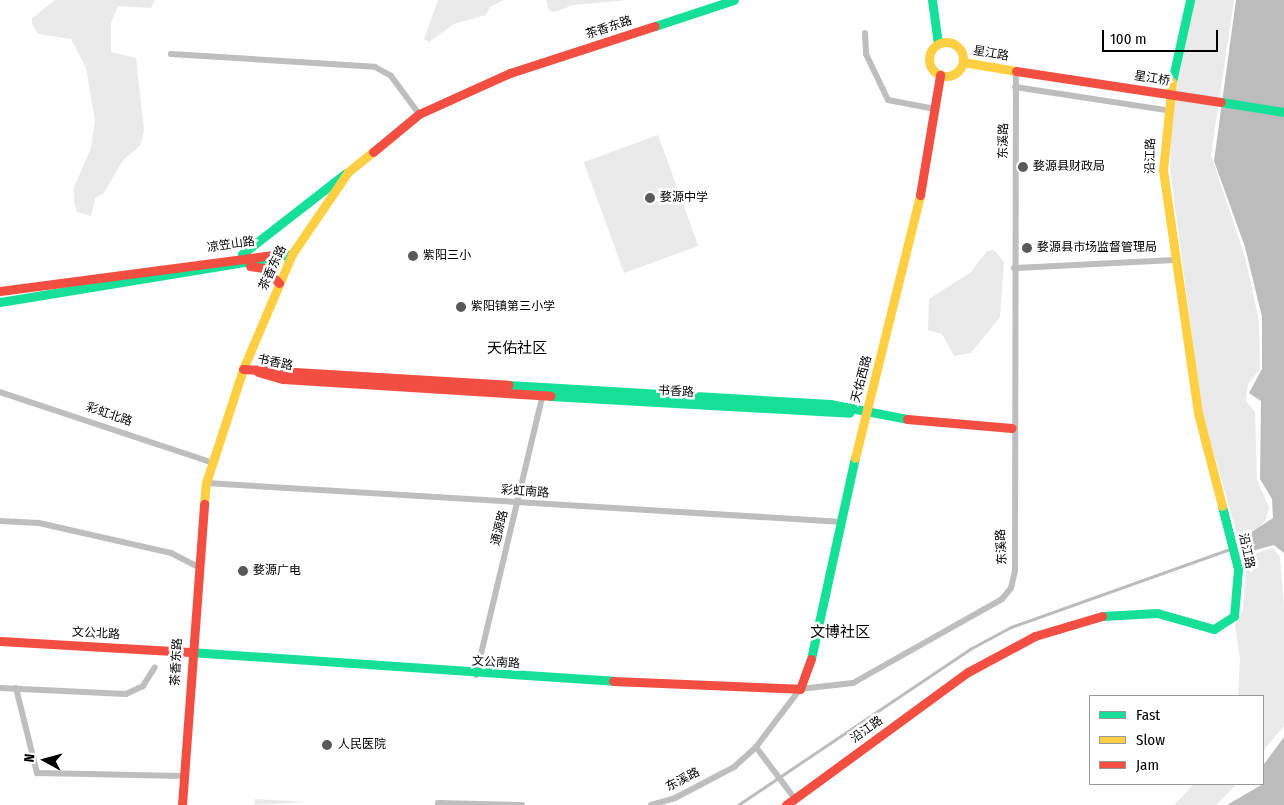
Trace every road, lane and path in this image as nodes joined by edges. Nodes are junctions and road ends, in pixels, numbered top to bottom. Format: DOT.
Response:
graph roads {
  1 [pos="734,0"];
  2 [pos="932,0"];
  3 [pos="1190,0"];
  4 [pos="865,33"];
  5 [pos="938,44"];
  6 [pos="171,54"];
  7 [pos="963,62"];
  8 [pos="1016,71"];
  9 [pos="940,75"];
  10 [pos="1015,86"];
  11 [pos="935,109"];
  12 [pos="1166,110"];
  13 [pos="1284,112"];
  14 [pos="419,114"];
  15 [pos="348,172"];
  16 [pos="292,254"];
  17 [pos="1174,260"];
  18 [pos="236,261"];
  19 [pos="1014,268"];
  20 [pos="279,283"];
  21 [pos="0,292"];
  22 [pos="0,302"];
  23 [pos="243,368"];
  24 [pos="543,391"];
  25 [pos="0,392"];
  26 [pos="865,413"];
  27 [pos="1012,428"];
  28 [pos="210,462"];
  29 [pos="206,482"];
  30 [pos="518,503"];
  31 [pos="0,521"];
  32 [pos="843,522"];
  33 [pos="196,566"];
  34 [pos="0,641"];
  35 [pos="190,652"];
  36 [pos="155,667"];
  37 [pos="476,675"];
  38 [pos="0,688"];
  39 [pos="16,688"];
  40 [pos="800,689"];
  41 [pos="756,747"];
  42 [pos="184,776"];
  43 [pos="795,799"];
  44 [pos="438,803"];
  45 [pos="182,805"];
  46 [pos="522,805"];
  47 [pos="651,805"];
  48 [pos="786,805"];
  1 -- 14 [label="street, 茶香东路"];
  2 -- 5 [label="street"];
  3 -- 12 [label="street, 沿江路"];
  4 -- 11 [label="street"];
  5 -- 7 [label="street"];
  5 -- 9 [label="street"];
  6 -- 14 [label="street"];
  7 -- 8 [label="street, 星江路"];
  7 -- 9 [label="street"];
  8 -- 10 [label="street, 东溪路"];
  8 -- 13 [label="street, 星江桥, bridge"];
  9 -- 11 [label="street, 天佑西路"];
  10 -- 12 [label="street"];
  10 -- 19 [label="street, 东溪路"];
  11 -- 26 [label="street, 天佑西路"];
  12 -- 17 [label="street, 沿江路"];
  14 -- 15 [label="street, 茶香东路"];
  15 -- 16 [label="street, 茶香东路"];
  15 -- 18 [label="street"];
  16 -- 18 [label="street, 凉笠山路"];
  16 -- 20 [label="street, 茶香东路"];
  17 -- 19 [label="street"];
  17 -- 43 [label="street, 沿江路"];
  18 -- 20 [label="street"];
  18 -- 21 [label="street, 凉笠山路"];
  18 -- 22 [label="street, 凉笠山路"];
  19 -- 27 [label="street, 东溪路"];
  20 -- 23 [label="street, 茶香东路"];
  23 -- 24 [label="street, 书香路"];
  23 -- 28 [label="street, 茶香东路"];
  24 -- 26 [label="street, 书香路"];
  24 -- 30 [label="street, 通源路"];
  25 -- 28 [label="street, 彩虹北路"];
  26 -- 27 [label="street, 书香路"];
  26 -- 32 [label="street, 天佑西路"];
  27 -- 40 [label="street, 东溪路"];
  28 -- 29 [label="street, 茶香东路"];
  29 -- 30 [label="street, 彩虹南路"];
  29 -- 33 [label="street, 茶香东路"];
  30 -- 32 [label="street, 彩虹南路"];
  30 -- 37 [label="street, 通源路"];
  31 -- 33 [label="street"];
  32 -- 40 [label="street, 天佑西路"];
  33 -- 35 [label="street, 茶香东路"];
  34 -- 35 [label="street, 文公北路"];
  35 -- 37 [label="street, 文公南路"];
  35 -- 42 [label="street, 茶香东路"];
  36 -- 39 [label="street"];
  37 -- 40 [label="street, 文公南路"];
  38 -- 39 [label="street"];
  39 -- 42 [label="street"];
  40 -- 41 [label="street, 东溪路"];
  41 -- 43 [label="street"];
  41 -- 47 [label="street, 东溪路"];
  42 -- 45 [label="street, 茶香东路"];
  43 -- 48 [label="street"];
  44 -- 46 [label="street"];
}
